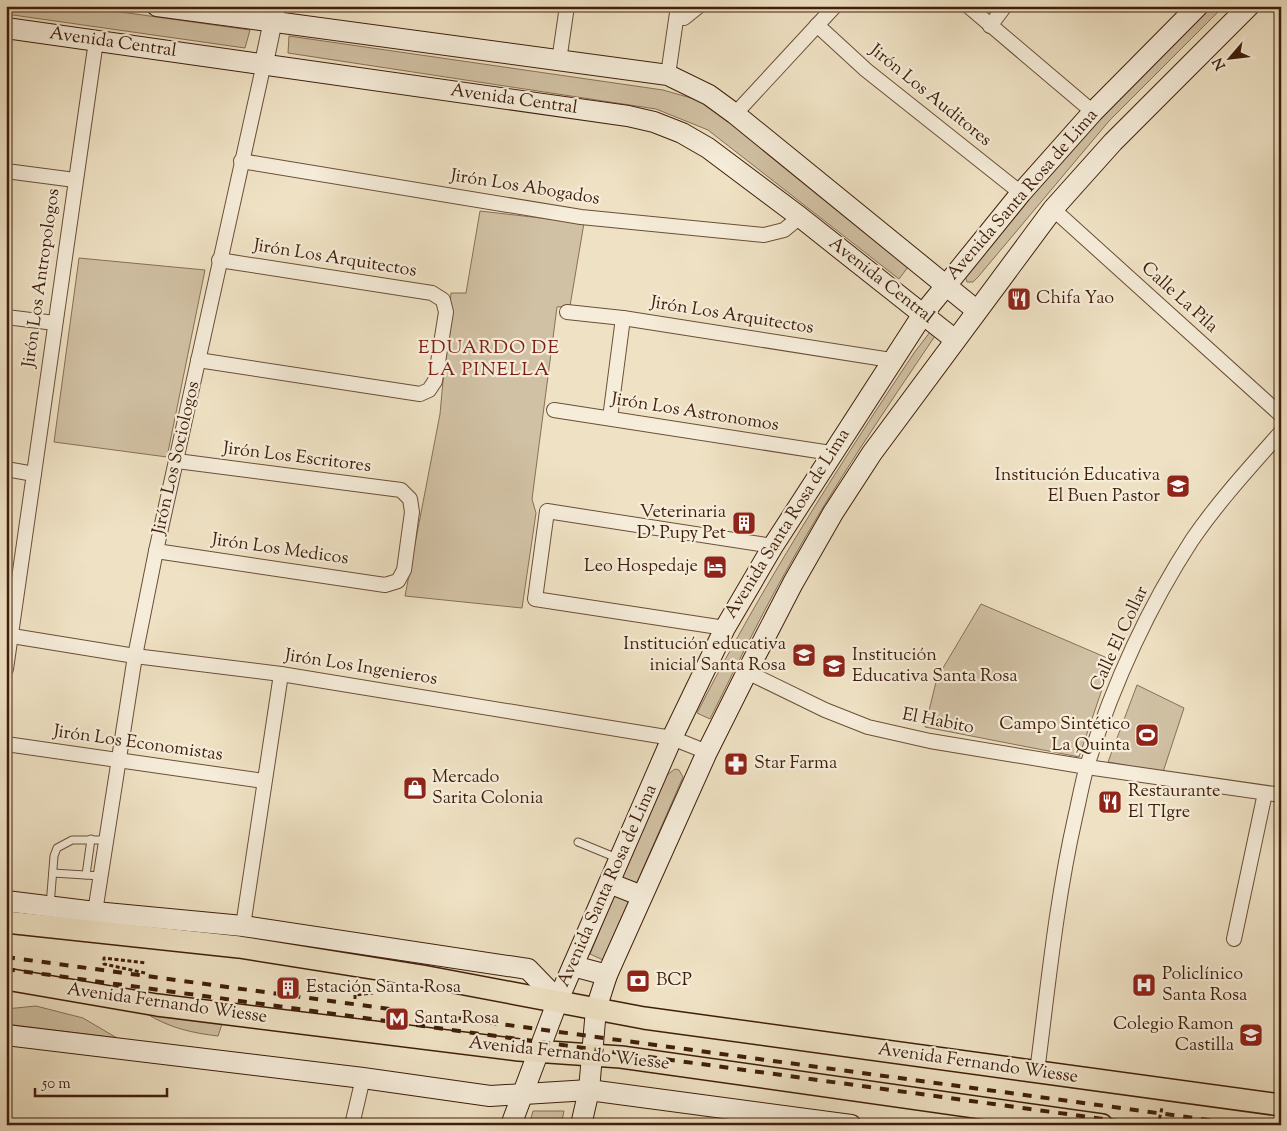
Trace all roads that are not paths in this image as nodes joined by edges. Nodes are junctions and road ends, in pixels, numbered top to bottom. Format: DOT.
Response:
graph roads {
  1 [pos="157,6"];
  2 [pos="567,6"];
  3 [pos="699,6"];
  4 [pos="835,6"];
  5 [pos="968,6"];
  6 [pos="1006,6"];
  7 [pos="1198,6"];
  8 [pos="1249,6"];
  9 [pos="678,12"];
  10 [pos="275,14"];
  11 [pos="817,25"];
  12 [pos="990,26"];
  13 [pos="6,28"];
  14 [pos="96,41"];
  15 [pos="559,61"];
  16 [pos="264,63"];
  17 [pos="668,75"];
  18 [pos="1093,112"];
  19 [pos="735,114"];
  20 [pos="241,161"];
  21 [pos="6,171"];
  22 [pos="75,180"];
  23 [pos="1022,193"];
  24 [pos="1053,209"];
  25 [pos="800,217"];
  26 [pos="219,260"];
  27 [pos="945,286"];
  28 [pos="976,310"];
  29 [pos="567,312"];
  30 [pos="923,314"];
  31 [pos="6,317"];
  32 [pos="623,318"];
  33 [pos="55,323"];
  34 [pos="954,339"];
  35 [pos="198,360"];
  36 [pos="891,360"];
  37 [pos="554,410"];
  38 [pos="1281,415"];
  39 [pos="610,418"];
  40 [pos="1281,432"];
  41 [pos="831,453"];
  42 [pos="177,461"];
  43 [pos="6,469"];
  44 [pos="34,474"];
  45 [pos="773,546"];
  46 [pos="156,551"];
  47 [pos="398,581"];
  48 [pos="725,628"];
  49 [pos="8,635"];
  50 [pos="135,656"];
  51 [pos="6,669"];
  52 [pos="747,672"];
  53 [pos="282,674"];
  54 [pos="672,738"];
  55 [pos="6,744"];
  56 [pos="706,752"];
  57 [pos="118,759"];
  58 [pos="1087,767"];
  59 [pos="264,781"];
  60 [pos="1265,792"];
  61 [pos="1281,795"];
  62 [pos="91,839"];
  63 [pos="106,840"];
  64 [pos="578,842"];
  65 [pos="620,859"];
  66 [pos="52,873"];
  67 [pos="86,875"];
  68 [pos="100,876"];
  69 [pos="609,883"];
  70 [pos="642,896"];
  71 [pos="6,901"];
  72 [pos="50,907"];
  73 [pos="95,912"];
  74 [pos="6,922"];
  75 [pos="243,926"];
  76 [pos="1234,939"];
  77 [pos="573,966"];
  78 [pos="607,975"];
  79 [pos="6,979"];
  80 [pos="558,1000"];
  81 [pos="596,1009"];
  82 [pos="6,1034"];
  83 [pos="538,1052"];
  84 [pos="593,1054"];
  85 [pos="1037,1072"];
  86 [pos="363,1078"];
  87 [pos="588,1090"];
  88 [pos="521,1095"];
  89 [pos="1281,1105"];
  90 [pos="352,1125"];
  91 [pos="511,1125"];
  92 [pos="581,1125"];
  93 [pos="851,1125"];
  94 [pos="1102,1125"];
  1 -- 10 [label="main road, Avenida Central"];
  2 -- 15 [label="street"];
  3 -- 9 [label="street"];
  4 -- 11 [label="street"];
  5 -- 12 [label="street"];
  6 -- 12 [label="street"];
  7 -- 18 [label="main road, Avenida Santa Rosa de Lima"];
  8 -- 24 [label="main road, Avenida Santa Rosa de Lima"];
  9 -- 17 [label="street"];
  10 -- 15 [label="main road, Avenida Central"];
  10 -- 16 [label="street, Jirón Los Sociologos"];
  11 -- 19 [label="street"];
  11 -- 23 [label="street, Jirón Los Auditores"];
  12 -- 18 [label="street"];
  13 -- 14 [label="main road, Avenida Central"];
  14 -- 16 [label="main road, Avenida Central"];
  14 -- 22 [label="street, Jirón Los Antropologos"];
  15 -- 17 [label="main road, Avenida Central"];
  16 -- 20 [label="street, Jirón Los Sociologos"];
  16 -- 25 [label="main road, Avenida Central"];
  17 -- 19 [label="main road, Avenida Central"];
  18 -- 23 [label="main road, Avenida Santa Rosa de Lima"];
  19 -- 27 [label="main road, Avenida Central"];
  20 -- 25 [label="street, Jirón Los Abogados"];
  20 -- 26 [label="street, Jirón Los Sociologos"];
  21 -- 22 [label="street"];
  22 -- 33 [label="street, Jirón Los Antropologos"];
  23 -- 27 [label="main road, Avenida Santa Rosa de Lima"];
  24 -- 28 [label="main road, Avenida Santa Rosa de Lima"];
  24 -- 38 [label="street, Calle La Pila"];
  25 -- 30 [label="main road, Avenida Central"];
  26 -- 35 [label="street, Jirón Los Sociologos"];
  26 -- 35 [label="street, Jirón Los Arquitectos"];
  27 -- 28 [label="main road, Avenida Central"];
  27 -- 30 [label="main road, Avenida Santa Rosa de Lima"];
  28 -- 34 [label="main road, Avenida Santa Rosa de Lima"];
  29 -- 32 [label="street, Jirón Los Arquitectos"];
  30 -- 34 [label="main road, Avenida Central"];
  30 -- 36 [label="main road, Avenida Santa Rosa de Lima"];
  31 -- 33 [label="street"];
  32 -- 36 [label="street, Jirón Los Arquitectos"];
  32 -- 39 [label="street"];
  33 -- 44 [label="street, Jirón Los Antropologos"];
  34 -- 52 [label="main road, Avenida Santa Rosa de Lima"];
  35 -- 42 [label="street, Jirón Los Sociologos"];
  36 -- 41 [label="main road, Avenida Santa Rosa de Lima"];
  37 -- 39 [label="street, Jirón Los Astronomos"];
  39 -- 41 [label="street, Jirón Los Astronomos"];
  40 -- 58 [label="street, Calle El Collar"];
  41 -- 45 [label="main road, Avenida Santa Rosa de Lima"];
  42 -- 46 [label="street, Jirón Los Sociologos"];
  42 -- 47 [label="street, Jirón Los Escritores"];
  43 -- 44 [label="street"];
  44 -- 49 [label="street, Jirón Los Antropologos"];
  45 -- 48 [label="main road, Avenida Santa Rosa de Lima"];
  45 -- 48 [label="street"];
  46 -- 47 [label="street, Jirón Los Medicos"];
  46 -- 50 [label="street, Jirón Los Sociologos"];
  48 -- 54 [label="main road, Avenida Santa Rosa de Lima"];
  49 -- 50 [label="street, Jirón Los Ingenieros"];
  49 -- 51 [label="street, Jirón Los Antropologos"];
  50 -- 53 [label="street, Jirón Los Ingenieros"];
  50 -- 57 [label="street, Jirón Los Sociologos"];
  52 -- 56 [label="main road, Avenida Santa Rosa de Lima"];
  52 -- 58 [label="street, El Habito"];
  53 -- 54 [label="street, Jirón Los Ingenieros"];
  53 -- 59 [label="street"];
  54 -- 56 [label="street, Jirón Los Ingenieros"];
  54 -- 65 [label="main road, Avenida Santa Rosa de Lima"];
  55 -- 57 [label="street, Jirón Los Economistas"];
  56 -- 70 [label="main road, Avenida Santa Rosa de Lima"];
  57 -- 59 [label="street, Jirón Los Economistas"];
  57 -- 63 [label="street, Jirón Los Sociologos"];
  58 -- 60 [label="street, El Habito"];
  58 -- 85 [label="street, Calle El Collar"];
  59 -- 75 [label="street"];
  60 -- 61 [label="street, El Habito"];
  60 -- 76 [label="street"];
  62 -- 63 [label="lane"];
  62 -- 66 [label="lane"];
  62 -- 67 [label="lane"];
  63 -- 68 [label="street, Jirón Los Sociologos"];
  64 -- 65 [label="lane"];
  65 -- 69 [label="main road, Avenida Santa Rosa de Lima"];
  66 -- 67 [label="lane"];
  66 -- 72 [label="lane"];
  67 -- 68 [label="lane"];
  68 -- 73 [label="street, Jirón Los Sociologos"];
  69 -- 70 [label="main road"];
  69 -- 77 [label="main road, Avenida Santa Rosa de Lima"];
  70 -- 78 [label="main road, Avenida Santa Rosa de Lima"];
  71 -- 72 [label="main road"];
  72 -- 73 [label="main road"];
  73 -- 75 [label="main road"];
  74 -- 80 [label="main road, Avenida Fernando Wiesse"];
  75 -- 80 [label="main road"];
  77 -- 78 [label="main road"];
  77 -- 80 [label="main road, Avenida Santa Rosa de Lima"];
  78 -- 81 [label="main road, Avenida Santa Rosa de Lima"];
  79 -- 83 [label="main road, Avenida Fernando Wiesse"];
  80 -- 81 [label="main road, Avenida Fernando Wiesse"];
  80 -- 83 [label="main road, Avenida Santa Rosa de Lima"];
  81 -- 84 [label="main road, Avenida Santa Rosa de Lima"];
  81 -- 85 [label="main road, Avenida Fernando Wiesse"];
  82 -- 86 [label="main road, Avenida Fernando Wiesse"];
  83 -- 84 [label="main road, Avenida Fernando Wiesse"];
  83 -- 88 [label="main road, Avenida Santa Rosa de Lima"];
  84 -- 87 [label="main road, Avenida Santa Rosa de Lima"];
  84 -- 94 [label="main road, Avenida Fernando Wiesse"];
  85 -- 89 [label="main road, Avenida Fernando Wiesse"];
  86 -- 88 [label="main road, Avenida Fernando Wiesse"];
  86 -- 90 [label="street"];
  87 -- 88 [label="main road, Avenida Fernando Wiesse"];
  87 -- 92 [label="main road, Avenida Santa Rosa de Lima"];
  87 -- 93 [label="main road, Avenida Fernando Wiesse"];
  88 -- 91 [label="main road, Avenida Santa Rosa de Lima"];
}
